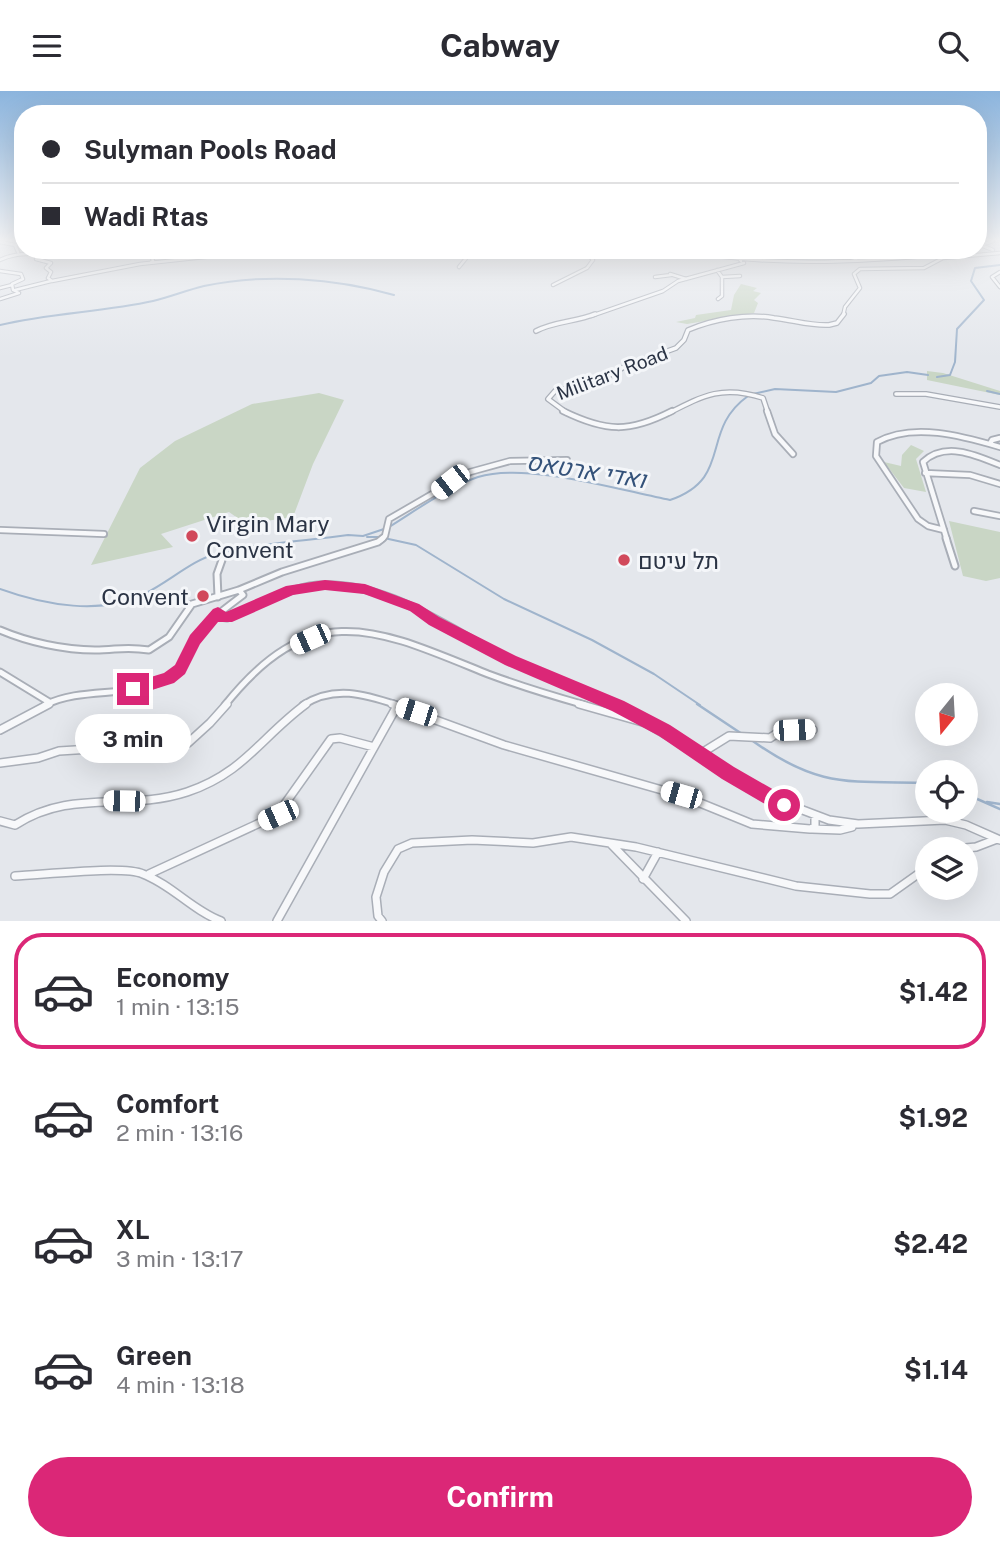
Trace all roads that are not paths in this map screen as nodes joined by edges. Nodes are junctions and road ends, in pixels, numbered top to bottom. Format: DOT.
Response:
graph roads {
  1 [pos="22,280"];
  2 [pos="59,280"];
  3 [pos="564,280"];
  4 [pos="684,280"];
  5 [pos="722,280"];
  6 [pos="856,280"];
  7 [pos="52,281"];
  8 [pos="12,285"];
  9 [pos="553,285"];
  10 [pos="0,288"];
  11 [pos="13,290"];
  12 [pos="0,299"];
  13 [pos="718,299"];
  14 [pos="536,331"];
  15 [pos="896,394"];
  16 [pos="1000,407"];
  17 [pos="1000,438"];
  18 [pos="990,444"];
  19 [pos="1000,447"];
  20 [pos="793,454"];
  21 [pos="568,460"];
  22 [pos="1000,465"];
  23 [pos="925,473"];
  24 [pos="1000,484"];
  25 [pos="974,511"];
  26 [pos="1000,516"];
  27 [pos="0,530"];
  28 [pos="944,530"];
  29 [pos="104,534"];
  30 [pos="222,560"];
  31 [pos="955,566"];
  32 [pos="239,590"];
  33 [pos="218,597"];
  34 [pos="218,613"];
  35 [pos="0,630"];
  36 [pos="0,672"];
  37 [pos="50,702"];
  38 [pos="397,706"];
  39 [pos="646,723"];
  40 [pos="0,730"];
  41 [pos="813,730"];
  42 [pos="374,747"];
  43 [pos="700,754"];
  44 [pos="0,763"];
  45 [pos="815,816"];
  46 [pos="0,821"];
  47 [pos="856,825"];
  48 [pos="810,829"];
  49 [pos="999,840"];
  50 [pos="610,843"];
  51 [pos="978,846"];
  52 [pos="658,852"];
  53 [pos="149,874"];
  54 [pos="15,876"];
  55 [pos="915,876"];
  56 [pos="643,879"];
  57 [pos="214,920"];
  58 [pos="277,921"];
  59 [pos="382,921"];
  60 [pos="687,921"];
  1 -- 8 [label="street"];
  2 -- 7 [label="street"];
  3 -- 9 [label="street"];
  4 -- 14 [label="street"];
  5 -- 13 [label="street"];
  6 -- 20 [label="street, Military Road"];
  7 -- 11 [label="street"];
  8 -- 10 [label="street"];
  8 -- 11 [label="street"];
  11 -- 12 [label="street"];
  15 -- 16 [label="street"];
  17 -- 18 [label="street"];
  18 -- 19 [label="street"];
  18 -- 28 [label="street"];
  21 -- 32 [label="street"];
  22 -- 23 [label="street"];
  23 -- 24 [label="street"];
  23 -- 28 [label="street"];
  25 -- 26 [label="street"];
  27 -- 29 [label="street"];
  28 -- 31 [label="street"];
  30 -- 33 [label="street"];
  32 -- 33 [label="street"];
  32 -- 34 [label="street"];
  33 -- 35 [label="street"];
  34 -- 37 [label="street"];
  34 -- 39 [label="street"];
  36 -- 37 [label="street"];
  37 -- 40 [label="street"];
  38 -- 42 [label="street"];
  38 -- 46 [label="street"];
  38 -- 48 [label="street"];
  39 -- 43 [label="street"];
  39 -- 44 [label="street"];
  41 -- 43 [label="street"];
  42 -- 53 [label="street"];
  42 -- 58 [label="street"];
  43 -- 45 [label="street"];
  45 -- 47 [label="street"];
  45 -- 48 [label="street"];
  47 -- 48 [label="street"];
  47 -- 49 [label="street"];
  49 -- 51 [label="street"];
  50 -- 52 [label="street"];
  50 -- 56 [label="street"];
  50 -- 59 [label="street"];
  52 -- 55 [label="street"];
  52 -- 56 [label="street"];
  53 -- 54 [label="street"];
  53 -- 57 [label="street"];
  56 -- 60 [label="street"];
}
